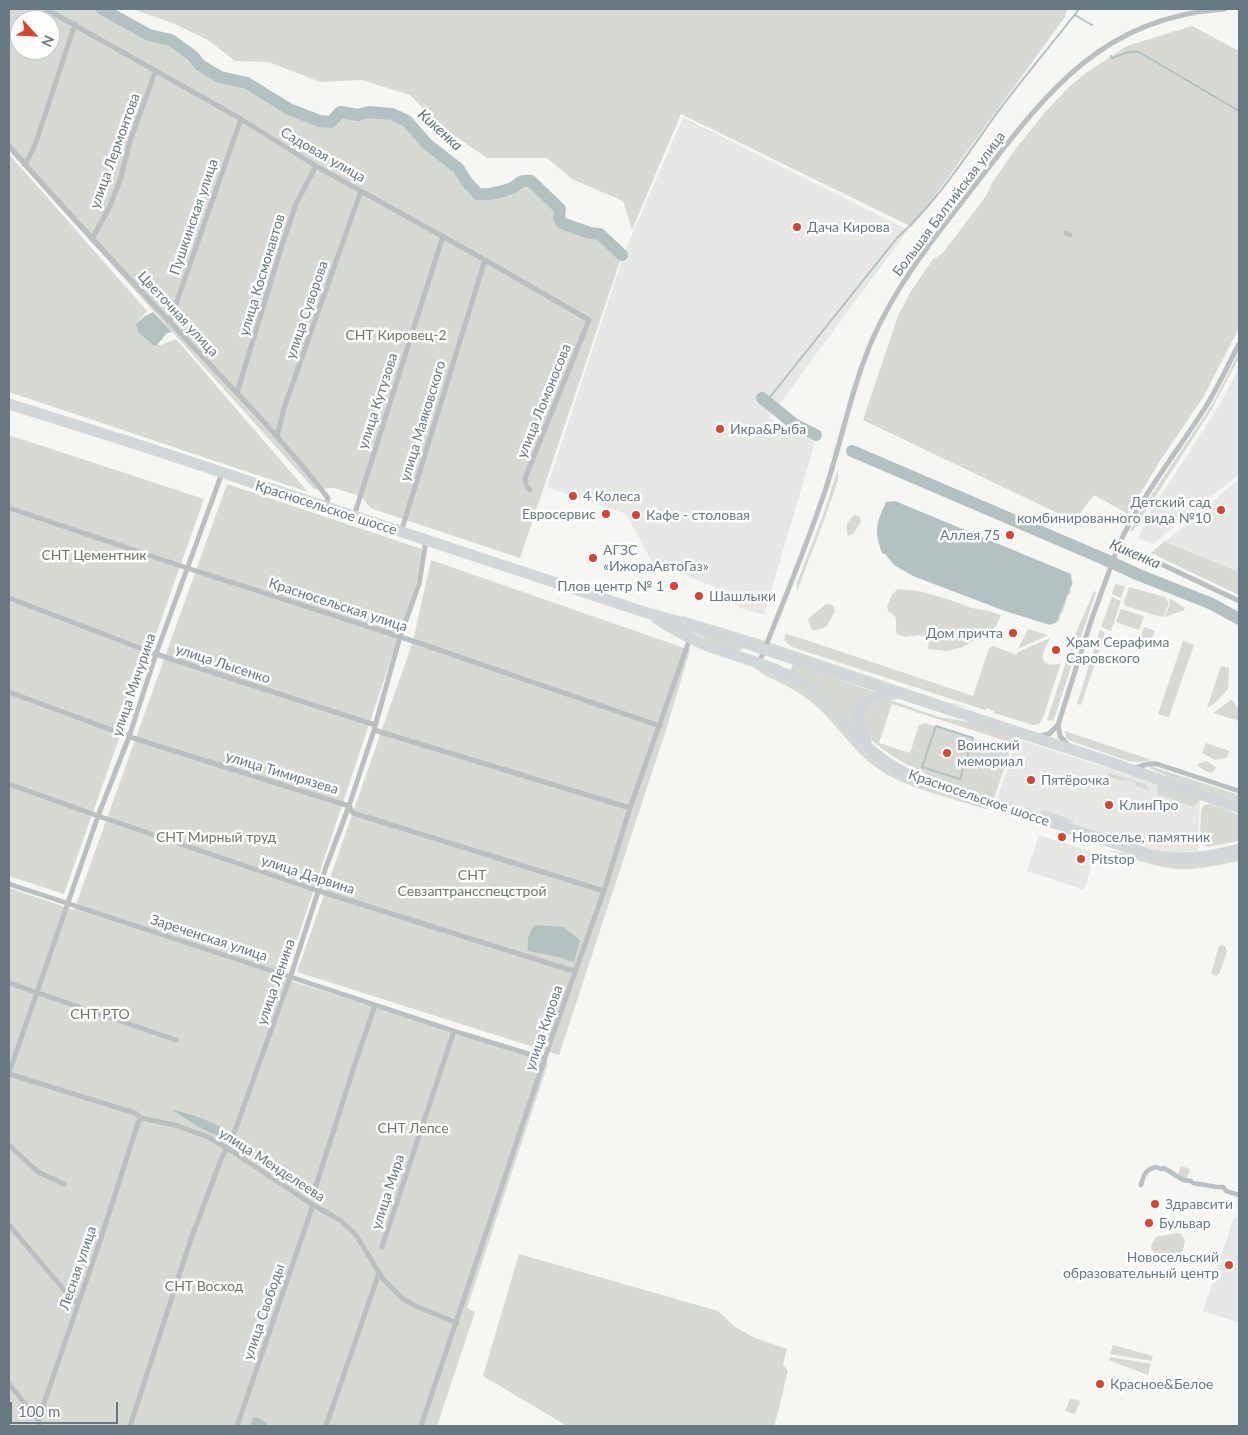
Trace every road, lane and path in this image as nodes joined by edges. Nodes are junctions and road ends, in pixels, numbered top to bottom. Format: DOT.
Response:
graph roads {
  1 [pos="46,9"];
  2 [pos="1224,9"];
  3 [pos="75,24"];
  4 [pos="156,70"];
  5 [pos="241,119"];
  6 [pos="9,146"];
  7 [pos="25,165"];
  8 [pos="316,166"];
  9 [pos="361,191"];
  10 [pos="443,236"];
  11 [pos="92,239"];
  12 [pos="485,260"];
  13 [pos="589,320"];
  14 [pos="170,321"];
  15 [pos="1239,344"];
  16 [pos="237,394"];
  17 [pos="9,404"];
  18 [pos="277,437"];
  19 [pos="222,473"];
  20 [pos="530,490"];
  21 [pos="327,502"];
  22 [pos="9,508"];
  23 [pos="353,516"];
  24 [pos="401,532"];
  25 [pos="426,541"];
  26 [pos="1119,544"];
  27 [pos="187,568"];
  28 [pos="9,598"];
  29 [pos="1239,601"];
  30 [pos="644,612"];
  31 [pos="400,637"];
  32 [pos="690,637"];
  33 [pos="765,649"];
  34 [pos="156,654"];
  35 [pos="759,663"];
  36 [pos="9,692"];
  37 [pos="901,694"];
  38 [pos="1058,725"];
  39 [pos="660,726"];
  40 [pos="374,727"];
  41 [pos="129,737"];
  42 [pos="1032,737"];
  43 [pos="871,751"];
  44 [pos="1075,751"];
  45 [pos="1132,770"];
  46 [pos="9,784"];
  47 [pos="1239,791"];
  48 [pos="349,806"];
  49 [pos="630,808"];
  50 [pos="1239,808"];
  51 [pos="98,816"];
  52 [pos="1239,849"];
  53 [pos="9,884"];
  54 [pos="318,891"];
  55 [pos="604,891"];
  56 [pos="68,904"];
  57 [pos="575,970"];
  58 [pos="290,977"];
  59 [pos="9,983"];
  60 [pos="36,993"];
  61 [pos="376,1005"];
  62 [pos="454,1031"];
  63 [pos="176,1040"];
  64 [pos="545,1060"];
  65 [pos="9,1073"];
  66 [pos="141,1118"];
  67 [pos="9,1145"];
  68 [pos="227,1148"];
  69 [pos="64,1184"];
  70 [pos="1141,1185"];
  71 [pos="312,1195"];
  72 [pos="1239,1195"];
  73 [pos="313,1206"];
  74 [pos="9,1225"];
  75 [pos="382,1247"];
  76 [pos="379,1273"];
  77 [pos="78,1303"];
  78 [pos="457,1323"];
  79 [pos="9,1384"];
  80 [pos="41,1424"];
  81 [pos="130,1426"];
  82 [pos="237,1426"];
  83 [pos="326,1426"];
  84 [pos="421,1426"];
  1 -- 3 [label="street, Садовая улица"];
  2 -- 33 [label="street, Большая Балтийская улица"];
  3 -- 4 [label="street, Садовая улица"];
  3 -- 7 [label="street"];
  4 -- 5 [label="street, Садовая улица"];
  4 -- 11 [label="street, улица Лермонтова"];
  5 -- 8 [label="street, Садовая улица"];
  5 -- 14 [label="street, Пушкинская улица"];
  6 -- 7 [label="street, Цветочная улица"];
  7 -- 11 [label="street, Цветочная улица"];
  8 -- 9 [label="street, Садовая улица"];
  8 -- 16 [label="street, улица Космонавтов"];
  9 -- 10 [label="street, Садовая улица"];
  9 -- 18 [label="street, улица Суворова"];
  10 -- 12 [label="street, Садовая улица"];
  10 -- 23 [label="street, улица Кутузова"];
  11 -- 14 [label="street, Цветочная улица"];
  12 -- 13 [label="street, Садовая улица"];
  12 -- 24 [label="street, улица Маяковского"];
  13 -- 20 [label="street, улица Ломоносова"];
  14 -- 16 [label="street, Цветочная улица"];
  15 -- 26 [label="street"];
  16 -- 18 [label="street, Цветочная улица"];
  17 -- 19 [label="main road, Красносельское шоссе"];
  18 -- 21 [label="street, Цветочная улица"];
  19 -- 21 [label="main road, Красносельское шоссе"];
  19 -- 27 [label="street, улица Мичурина"];
  21 -- 23 [label="main road, Красносельское шоссе"];
  22 -- 27 [label="street, Красносельская улица"];
  23 -- 24 [label="main road, Красносельское шоссе"];
  24 -- 25 [label="main road, Красносельское шоссе"];
  25 -- 30 [label="main road, Красносельское шоссе"];
  25 -- 31 [label="street, улица Ленина"];
  26 -- 29 [label="street"];
  26 -- 38 [label="street"];
  27 -- 31 [label="street, Красносельская улица"];
  27 -- 34 [label="street, улица Мичурина"];
  28 -- 34 [label="street, улица Лысенко"];
  30 -- 32 [label="main road, Красносельское шоссе"];
  30 -- 33 [label="main road, Красносельское шоссе"];
  31 -- 39 [label="street, Красносельская улица"];
  31 -- 40 [label="street, улица Ленина"];
  32 -- 35 [label="main road, Красносельское шоссе"];
  32 -- 39 [label="street, улица Кирова"];
  33 -- 35 [label="street, Большая Балтийская улица"];
  33 -- 37 [label="main road, Красносельское шоссе"];
  34 -- 40 [label="street, улица Лысенко"];
  34 -- 41 [label="street, улица Мичурина"];
  35 -- 43 [label="main road, Красносельское шоссе"];
  36 -- 41 [label="street, улица Тимирязева"];
  37 -- 42 [label="main road, Красносельское шоссе"];
  37 -- 43 [label="main road"];
  38 -- 42 [label="street"];
  38 -- 44 [label="street"];
  39 -- 49 [label="street, улица Кирова"];
  40 -- 48 [label="street, улица Ленина"];
  40 -- 49 [label="street, улица Лысенко"];
  41 -- 48 [label="street, улица Тимирязева"];
  41 -- 51 [label="street, улица Мичурина"];
  42 -- 44 [label="main road, Красносельское шоссе"];
  43 -- 52 [label="main road, Красносельское шоссе"];
  44 -- 45 [label="main road, Красносельское шоссе"];
  45 -- 47 [label="street"];
  45 -- 50 [label="main road, Красносельское шоссе"];
  46 -- 51 [label="street, улица Дарвина"];
  48 -- 54 [label="street, улица Ленина"];
  48 -- 55 [label="street, улица Тимирязева"];
  49 -- 55 [label="street, улица Кирова"];
  51 -- 54 [label="street, улица Дарвина"];
  51 -- 56 [label="street, улица Мичурина"];
  53 -- 56 [label="street, Зареченская улица"];
  54 -- 57 [label="street, улица Дарвина"];
  54 -- 58 [label="street, улица Ленина"];
  55 -- 57 [label="street, улица Кирова"];
  56 -- 58 [label="street, Зареченская улица"];
  56 -- 60 [label="street, улица Мичурина"];
  57 -- 64 [label="street, улица Кирова"];
  58 -- 61 [label="street, Зареченская улица"];
  58 -- 68 [label="street, улица Ленина"];
  59 -- 60 [label="street"];
  60 -- 63 [label="street"];
  60 -- 65 [label="street, улица Мичурина"];
  61 -- 62 [label="street, Зареченская улица"];
  61 -- 71 [label="street"];
  62 -- 64 [label="street, Зареченская улица"];
  62 -- 75 [label="street, улица Мира"];
  64 -- 78 [label="street, улица Кирова"];
  65 -- 66 [label="street, улица Менделеева"];
  66 -- 68 [label="street, улица Менделеева"];
  66 -- 77 [label="street, Лесная улица"];
  67 -- 69 [label="street"];
  68 -- 73 [label="street, улица Менделеева"];
  68 -- 81 [label="street, улица Ленина"];
  70 -- 72 [label="street"];
  73 -- 76 [label="street, улица Менделеева"];
  73 -- 82 [label="street, улица Свободы"];
  74 -- 77 [label="street"];
  76 -- 78 [label="street, улица Менделеева"];
  76 -- 83 [label="street"];
  77 -- 80 [label="street, Лесная улица"];
  78 -- 84 [label="street, улица Кирова"];
  79 -- 80 [label="street"];
}
